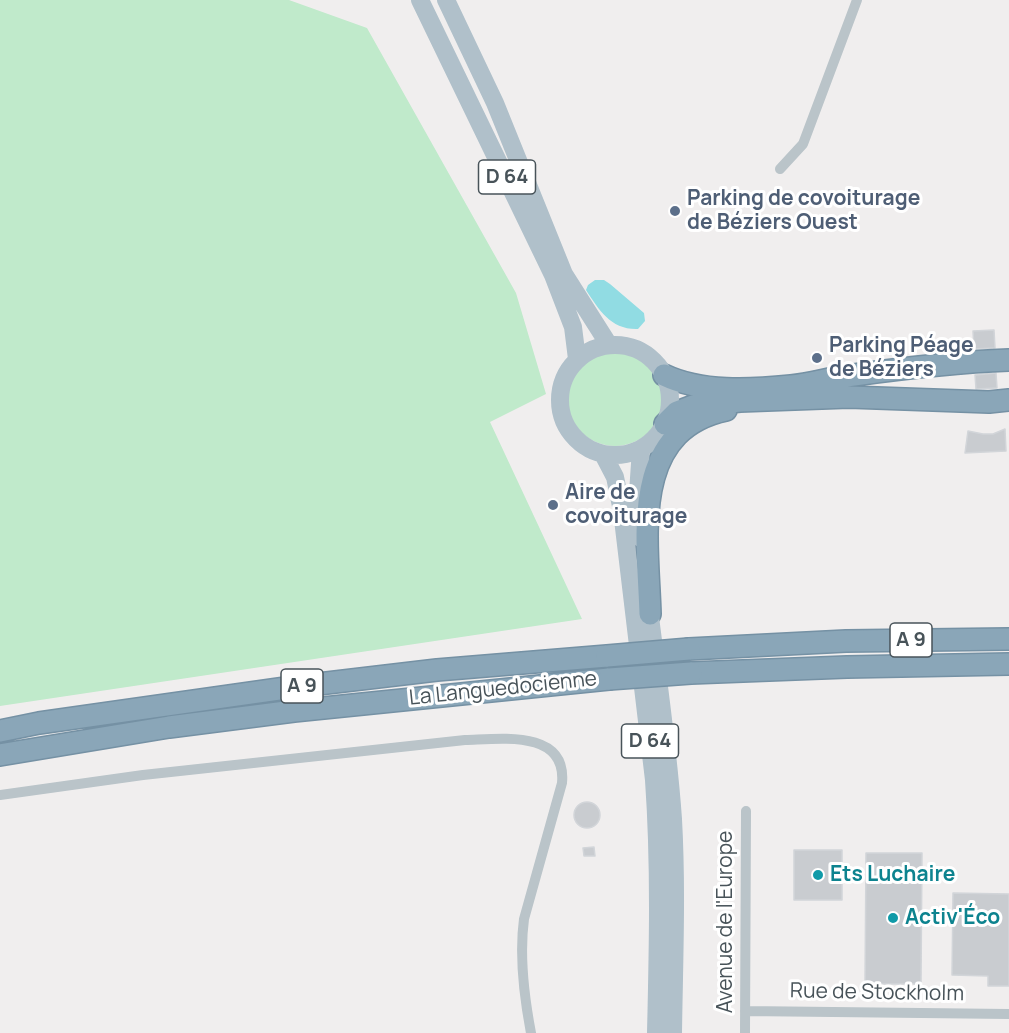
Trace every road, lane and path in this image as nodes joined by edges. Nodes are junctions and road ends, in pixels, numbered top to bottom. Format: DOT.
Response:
graph roads {
  1 [pos="420,0"];
  2 [pos="446,0"];
  3 [pos="857,0"];
  4 [pos="780,169"];
  5 [pos="609,345"];
  6 [pos="577,359"];
  7 [pos="1009,360"];
  8 [pos="664,375"];
  9 [pos="1009,400"];
  10 [pos="770,401"];
  11 [pos="665,424"];
  12 [pos="641,449"];
  13 [pos="603,454"];
  14 [pos="650,614"];
  15 [pos="1009,639"];
  16 [pos="1009,664"];
  17 [pos="0,731"];
  18 [pos="0,755"];
  19 [pos="0,795"];
  20 [pos="746,810"];
  21 [pos="745,1011"];
  22 [pos="1009,1014"];
  23 [pos="531,1033"];
  24 [pos="656,1033"];
  25 [pos="673,1033"];
  26 [pos="745,1033"];
  1 -- 6 [label="main road, D 64"];
  2 -- 5 [label="main road, D 64"];
  3 -- 4 [label="street"];
  5 -- 6 [label="main road"];
  5 -- 8 [label="main road"];
  6 -- 13 [label="main road"];
  7 -- 8 [label="highway"];
  8 -- 11 [label="main road"];
  9 -- 10 [label="highway"];
  10 -- 11 [label="highway"];
  10 -- 14 [label="highway"];
  11 -- 12 [label="main road"];
  12 -- 13 [label="main road"];
  12 -- 14 [label="main road, D 64"];
  13 -- 24 [label="main road, D 64"];
  14 -- 25 [label="main road, D 64"];
  15 -- 17 [label="highway, La Languedocienne / A 9, bridge"];
  16 -- 18 [label="highway, La Languedocienne / A 9, bridge"];
  19 -- 23 [label="street"];
  20 -- 21 [label="street, Avenue de l'Europe"];
  21 -- 22 [label="street, Rue de Stockholm"];
  21 -- 26 [label="street, Avenue de l'Europe"];
}
